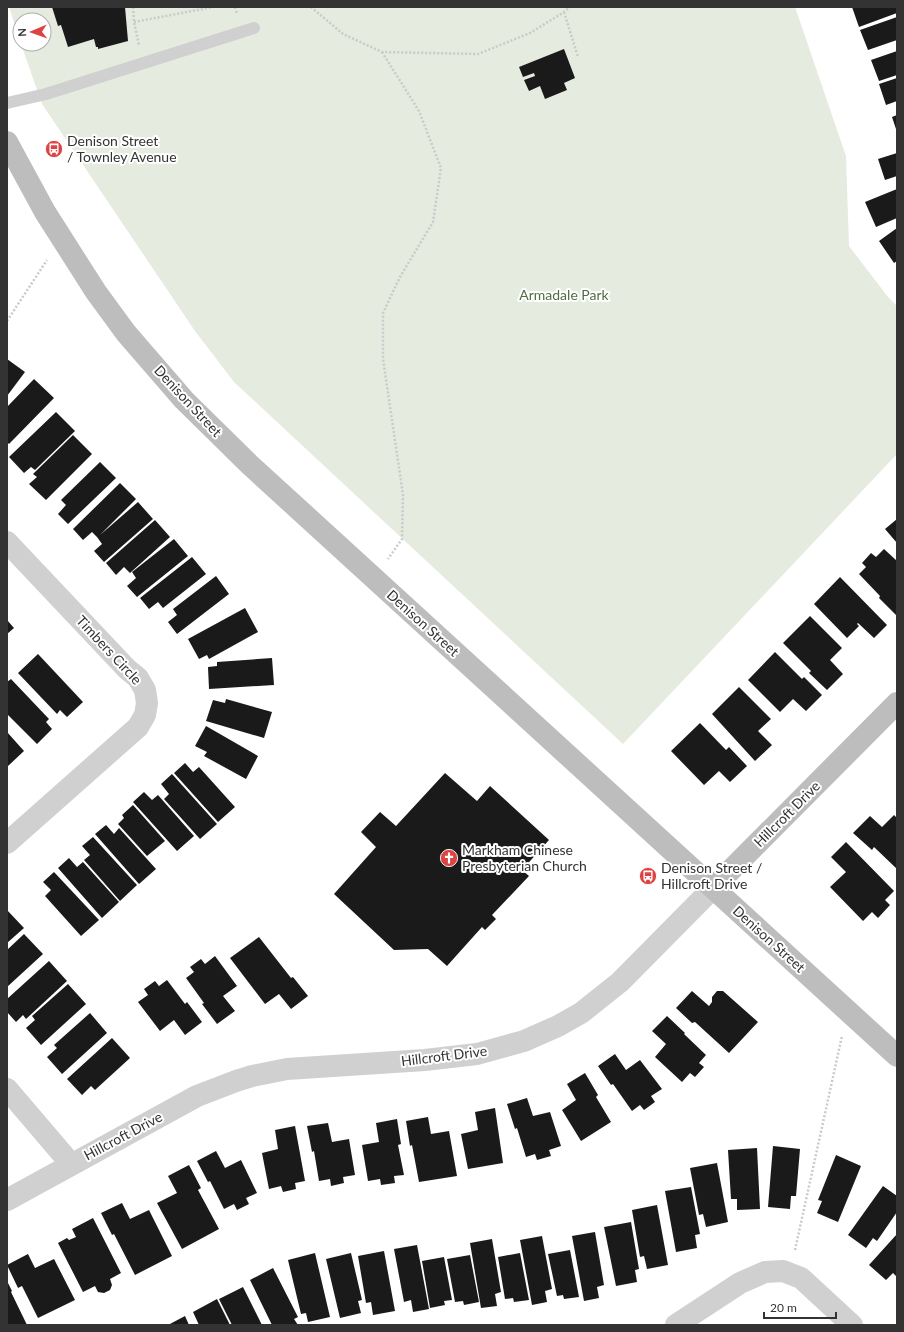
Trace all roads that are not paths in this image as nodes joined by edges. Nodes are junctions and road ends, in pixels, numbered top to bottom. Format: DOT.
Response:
graph roads {
  1 [pos="254,28"];
  2 [pos="7,103"];
  3 [pos="7,142"];
  4 [pos="7,542"];
  5 [pos="897,703"];
  6 [pos="7,843"];
  7 [pos="713,888"];
  8 [pos="897,1056"];
  9 [pos="7,1089"];
  10 [pos="72,1164"];
  11 [pos="7,1200"];
  12 [pos="676,1325"];
  13 [pos="852,1325"];
  1 -- 2 [label="lane"];
  3 -- 7 [label="street, Denison Street"];
  4 -- 6 [label="street, Timbers Circle"];
  5 -- 7 [label="street, Hillcroft Drive"];
  7 -- 8 [label="street, Denison Street"];
  7 -- 10 [label="street, Hillcroft Drive"];
  9 -- 10 [label="street"];
  10 -- 11 [label="street, Hillcroft Drive"];
  12 -- 13 [label="street"];
}
